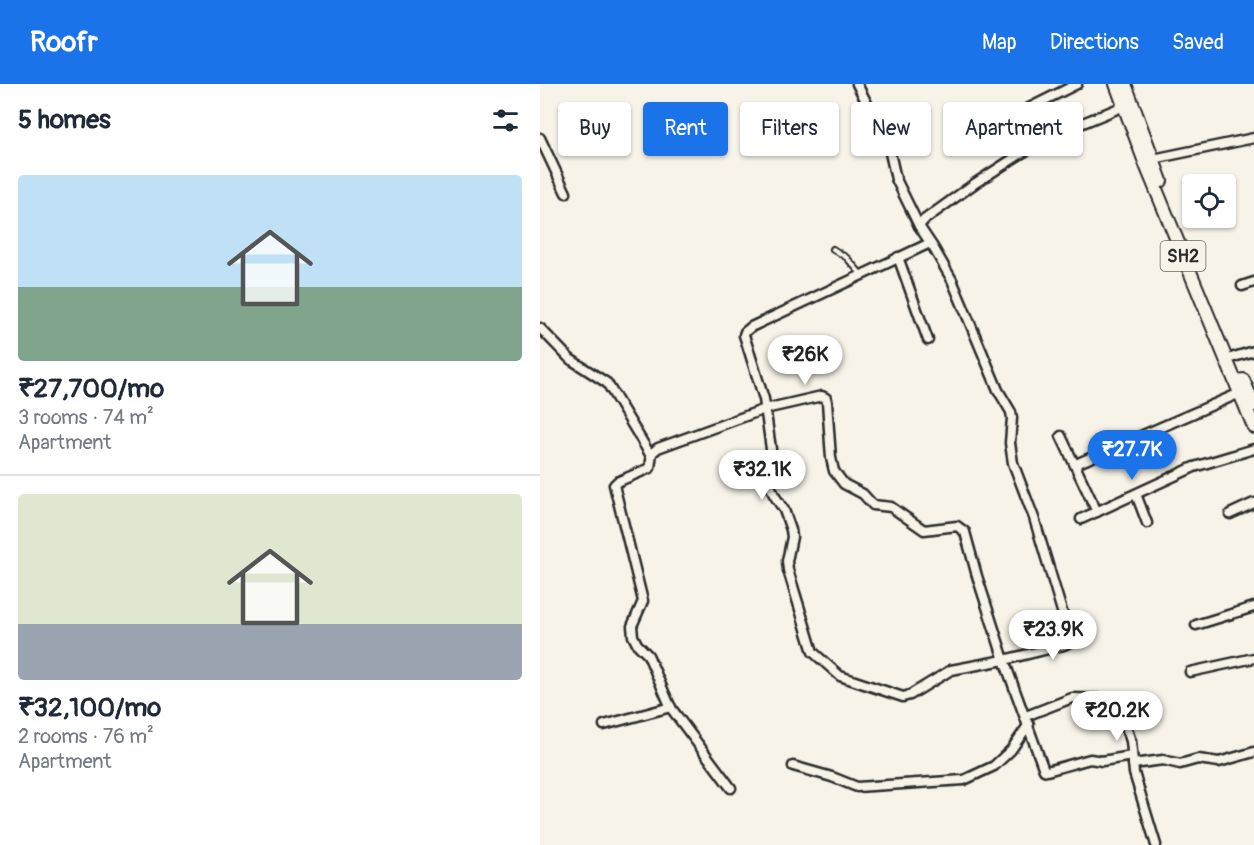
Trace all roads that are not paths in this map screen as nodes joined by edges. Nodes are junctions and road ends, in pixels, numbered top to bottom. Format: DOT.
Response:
graph roads {
  1 [pos="857,84"];
  2 [pos="1077,84"];
  3 [pos="1116,84"];
  4 [pos="1125,84"];
  5 [pos="1041,102"];
  6 [pos="1124,106"];
  7 [pos="540,138"];
  8 [pos="1254,138"];
  9 [pos="1153,159"];
  10 [pos="566,193"];
  11 [pos="919,226"];
  12 [pos="930,243"];
  13 [pos="833,249"];
  14 [pos="898,257"];
  15 [pos="861,274"];
  16 [pos="1254,282"];
  17 [pos="1242,286"];
  18 [pos="540,328"];
  19 [pos="928,340"];
  20 [pos="1254,351"];
  21 [pos="1234,357"];
  22 [pos="1240,393"];
  23 [pos="1254,405"];
  24 [pos="765,409"];
  25 [pos="1254,427"];
  26 [pos="1061,436"];
  27 [pos="1254,449"];
  28 [pos="651,456"];
  29 [pos="1076,464"];
  30 [pos="1136,494"];
  31 [pos="1254,503"];
  32 [pos="1097,512"];
  33 [pos="1230,513"];
  34 [pos="1081,519"];
  35 [pos="1147,523"];
  36 [pos="1254,607"];
  37 [pos="1196,625"];
  38 [pos="1254,658"];
  39 [pos="1004,660"];
  40 [pos="1190,672"];
  41 [pos="671,707"];
  42 [pos="1027,720"];
  43 [pos="604,725"];
  44 [pos="1254,752"];
  45 [pos="1132,760"];
  46 [pos="793,766"];
  47 [pos="731,788"];
  48 [pos="1156,845"];
  1 -- 11 [label="street"];
  2 -- 5 [label="street"];
  3 -- 6 [label="main road, SH2"];
  4 -- 9 [label="main road, SH2"];
  6 -- 11 [label="street"];
  6 -- 22 [label="main road, SH2"];
  7 -- 10 [label="street"];
  8 -- 9 [label="street"];
  9 -- 21 [label="main road, SH2"];
  11 -- 12 [label="street"];
  12 -- 14 [label="street"];
  12 -- 39 [label="street"];
  13 -- 15 [label="lane"];
  14 -- 15 [label="street"];
  14 -- 19 [label="street"];
  15 -- 24 [label="street"];
  16 -- 17 [label="street"];
  18 -- 28 [label="street"];
  20 -- 21 [label="street"];
  21 -- 23 [label="main road, SH2"];
  22 -- 25 [label="main road, SH2"];
  22 -- 29 [label="street"];
  24 -- 28 [label="street"];
  24 -- 39 [label="street"];
  24 -- 39 [label="street"];
  26 -- 29 [label="street"];
  27 -- 30 [label="street"];
  28 -- 41 [label="street"];
  29 -- 32 [label="street"];
  30 -- 32 [label="street"];
  30 -- 35 [label="street"];
  31 -- 33 [label="street"];
  32 -- 34 [label="street"];
  36 -- 37 [label="street"];
  38 -- 40 [label="street"];
  39 -- 42 [label="street"];
  41 -- 43 [label="street"];
  41 -- 47 [label="street"];
  42 -- 45 [label="street"];
  42 -- 45 [label="street"];
  42 -- 46 [label="street"];
  44 -- 45 [label="street"];
  45 -- 48 [label="street"];
}
